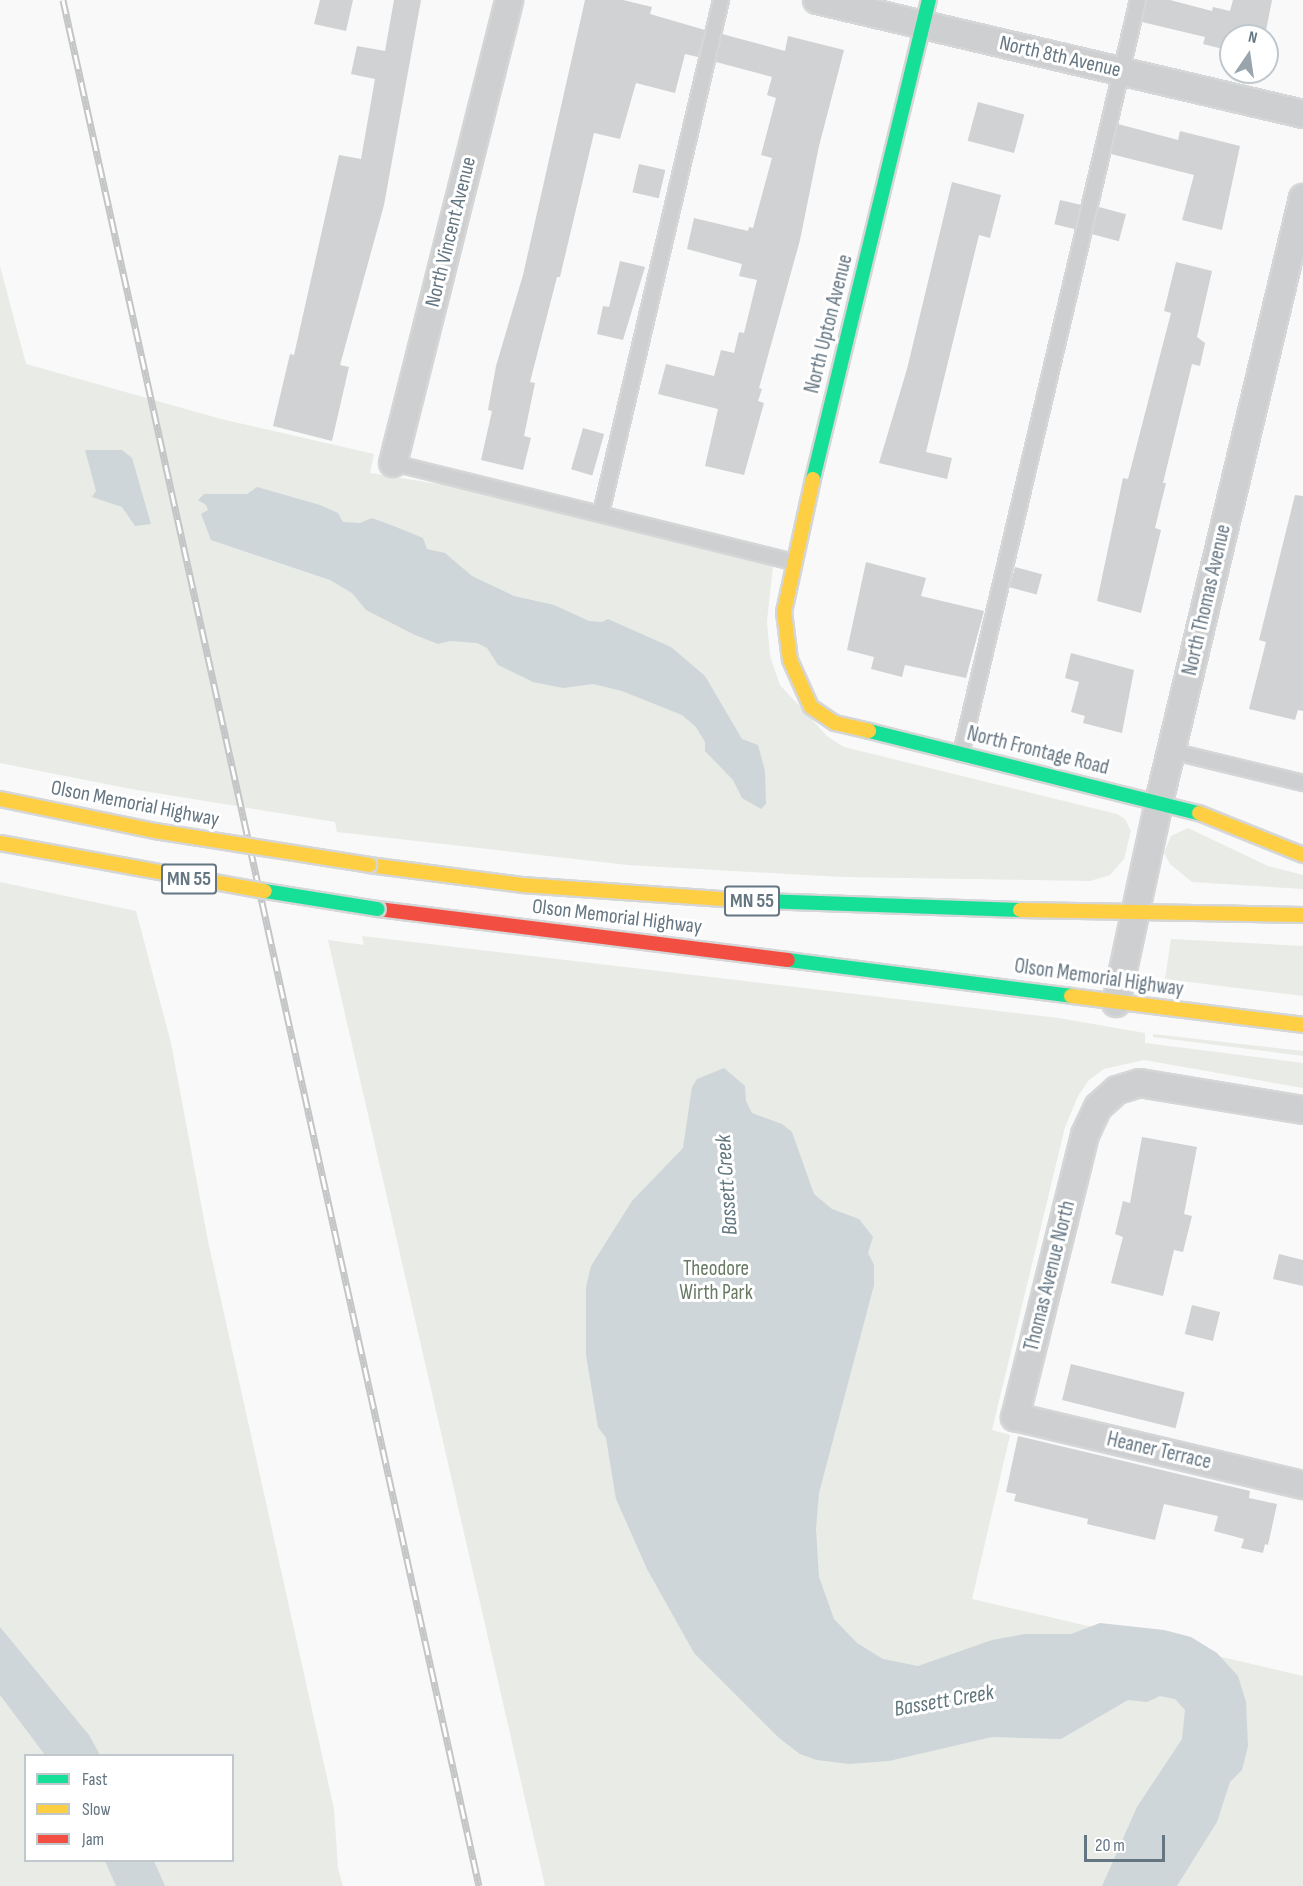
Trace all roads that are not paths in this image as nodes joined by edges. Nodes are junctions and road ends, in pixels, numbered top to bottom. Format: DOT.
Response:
graph roads {
  1 [pos="509,0"];
  2 [pos="721,0"];
  3 [pos="817,0"];
  4 [pos="929,0"];
  5 [pos="1138,0"];
  6 [pos="924,25"];
  7 [pos="1120,72"];
  8 [pos="1303,114"];
  9 [pos="1303,198"];
  10 [pos="393,463"];
  11 [pos="601,513"];
  12 [pos="793,562"];
  13 [pos="790,660"];
  14 [pos="1171,751"];
  15 [pos="962,754"];
  16 [pos="1303,783"];
  17 [pos="0,799"];
  18 [pos="1159,802"];
  19 [pos="0,843"];
  20 [pos="1303,855"];
  21 [pos="1138,909"];
  22 [pos="1303,915"];
  23 [pos="1116,1003"];
  24 [pos="1303,1025"];
  25 [pos="1303,1110"];
  26 [pos="1015,1417"];
  27 [pos="1303,1485"];
  1 -- 10 [label="street, North Vincent Avenue"];
  2 -- 11 [label="lane"];
  3 -- 6 [label="street, North 8th Avenue"];
  4 -- 6 [label="main road, North Upton Avenue"];
  5 -- 7 [label="lane"];
  6 -- 7 [label="street, North 8th Avenue"];
  6 -- 12 [label="main road, North Upton Avenue"];
  7 -- 8 [label="street, North 8th Avenue"];
  7 -- 15 [label="lane"];
  9 -- 14 [label="street, North Thomas Avenue"];
  10 -- 11 [label="lane"];
  11 -- 12 [label="lane"];
  12 -- 13 [label="main road, North Upton Avenue"];
  13 -- 15 [label="main road, North Frontage Road"];
  14 -- 16 [label="lane"];
  14 -- 18 [label="street, North Thomas Avenue"];
  15 -- 18 [label="main road, North Frontage Road"];
  17 -- 21 [label="main road, Olson Memorial Highway / MN 55, bridge"];
  18 -- 20 [label="main road, North Frontage Road"];
  18 -- 21 [label="street, North Thomas Avenue"];
  19 -- 23 [label="main road, Olson Memorial Highway / MN 55, bridge"];
  21 -- 22 [label="main road, Olson Memorial Highway / MN 55"];
  21 -- 23 [label="street, North Thomas Avenue"];
  23 -- 24 [label="main road, Olson Memorial Highway / MN 55"];
  25 -- 26 [label="street, Thomas Avenue North"];
  26 -- 27 [label="street, Heaner Terrace"];
}
